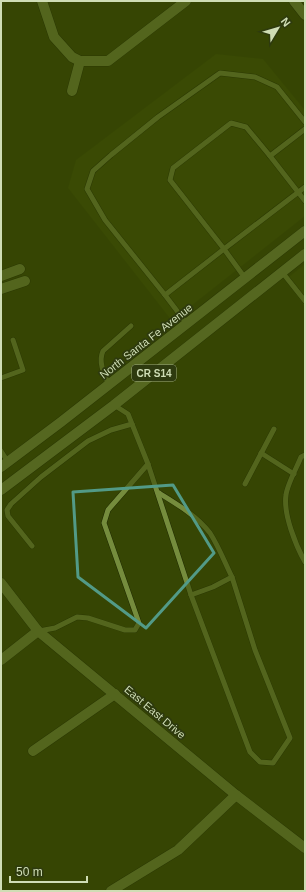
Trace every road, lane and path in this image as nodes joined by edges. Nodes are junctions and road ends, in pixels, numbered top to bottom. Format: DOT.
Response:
graph roads {
  1 [pos="42,1"];
  2 [pos="186,1"];
  3 [pos="294,1"];
  4 [pos="305,15"];
  5 [pos="80,60"];
  6 [pos="72,91"];
  7 [pos="305,122"];
  8 [pos="305,129"];
  9 [pos="270,156"];
  10 [pos="305,187"];
  11 [pos="298,192"];
  12 [pos="305,201"];
  13 [pos="305,231"];
  14 [pos="224,250"];
  15 [pos="305,254"];
  16 [pos="20,269"];
  17 [pos="282,272"];
  18 [pos="1,276"];
  19 [pos="245,278"];
  20 [pos="24,281"];
  21 [pos="1,289"];
  22 [pos="165,295"];
  23 [pos="305,301"];
  24 [pos="187,324"];
  25 [pos="131,326"];
  26 [pos="13,340"];
  27 [pos="1,378"];
  28 [pos="109,385"];
  29 [pos="114,405"];
  30 [pos="132,424"];
  31 [pos="274,429"];
  32 [pos="1,451"];
  33 [pos="261,453"];
  34 [pos="305,455"];
  35 [pos="148,464"];
  36 [pos="5,465"];
  37 [pos="294,474"];
  38 [pos="245,484"];
  39 [pos="1,490"];
  40 [pos="159,493"];
  41 [pos="32,546"];
  42 [pos="305,562"];
  43 [pos="232,577"];
  44 [pos="1,583"];
  45 [pos="191,595"];
  46 [pos="38,631"];
  47 [pos="1,660"];
  48 [pos="115,694"];
  49 [pos="33,751"];
  50 [pos="236,795"];
  51 [pos="305,848"];
  52 [pos="111,891"];
  1 -- 5 [label="street"];
  2 -- 5 [label="street"];
  3 -- 4 [label="street"];
  5 -- 6 [label="street"];
  7 -- 22 [label="lane"];
  8 -- 9 [label="lane"];
  9 -- 11 [label="lane"];
  9 -- 14 [label="lane"];
  10 -- 11 [label="lane"];
  11 -- 12 [label="lane"];
  11 -- 14 [label="lane"];
  13 -- 19 [label="main road, North Santa Fe Avenue / CR S14"];
  14 -- 19 [label="lane"];
  14 -- 22 [label="lane"];
  15 -- 17 [label="main road, CR S14"];
  16 -- 18 [label="street"];
  17 -- 23 [label="lane"];
  17 -- 29 [label="main road, CR S14"];
  19 -- 24 [label="main road, North Santa Fe Avenue / CR S14"];
  20 -- 21 [label="street"];
  22 -- 24 [label="lane"];
  24 -- 28 [label="main road, North Santa Fe Avenue / CR S14"];
  25 -- 28 [label="lane"];
  26 -- 27 [label="lane"];
  28 -- 36 [label="main road, North Santa Fe Avenue / CR S14"];
  29 -- 30 [label="lane"];
  29 -- 39 [label="main road, CR S14"];
  30 -- 35 [label="lane"];
  30 -- 41 [label="lane"];
  31 -- 33 [label="lane"];
  32 -- 36 [label="lane"];
  33 -- 37 [label="lane"];
  33 -- 38 [label="lane"];
  34 -- 37 [label="lane"];
  35 -- 40 [label="lane"];
  35 -- 46 [label="lane"];
  37 -- 42 [label="lane"];
  40 -- 43 [label="lane"];
  40 -- 45 [label="lane"];
  43 -- 45 [label="lane"];
  43 -- 45 [label="lane"];
  44 -- 46 [label="street, East East Drive"];
  46 -- 47 [label="street"];
  46 -- 48 [label="street, East East Drive"];
  48 -- 49 [label="street"];
  48 -- 50 [label="street, East East Drive"];
  50 -- 51 [label="street, East East Drive"];
  50 -- 52 [label="street"];
}
